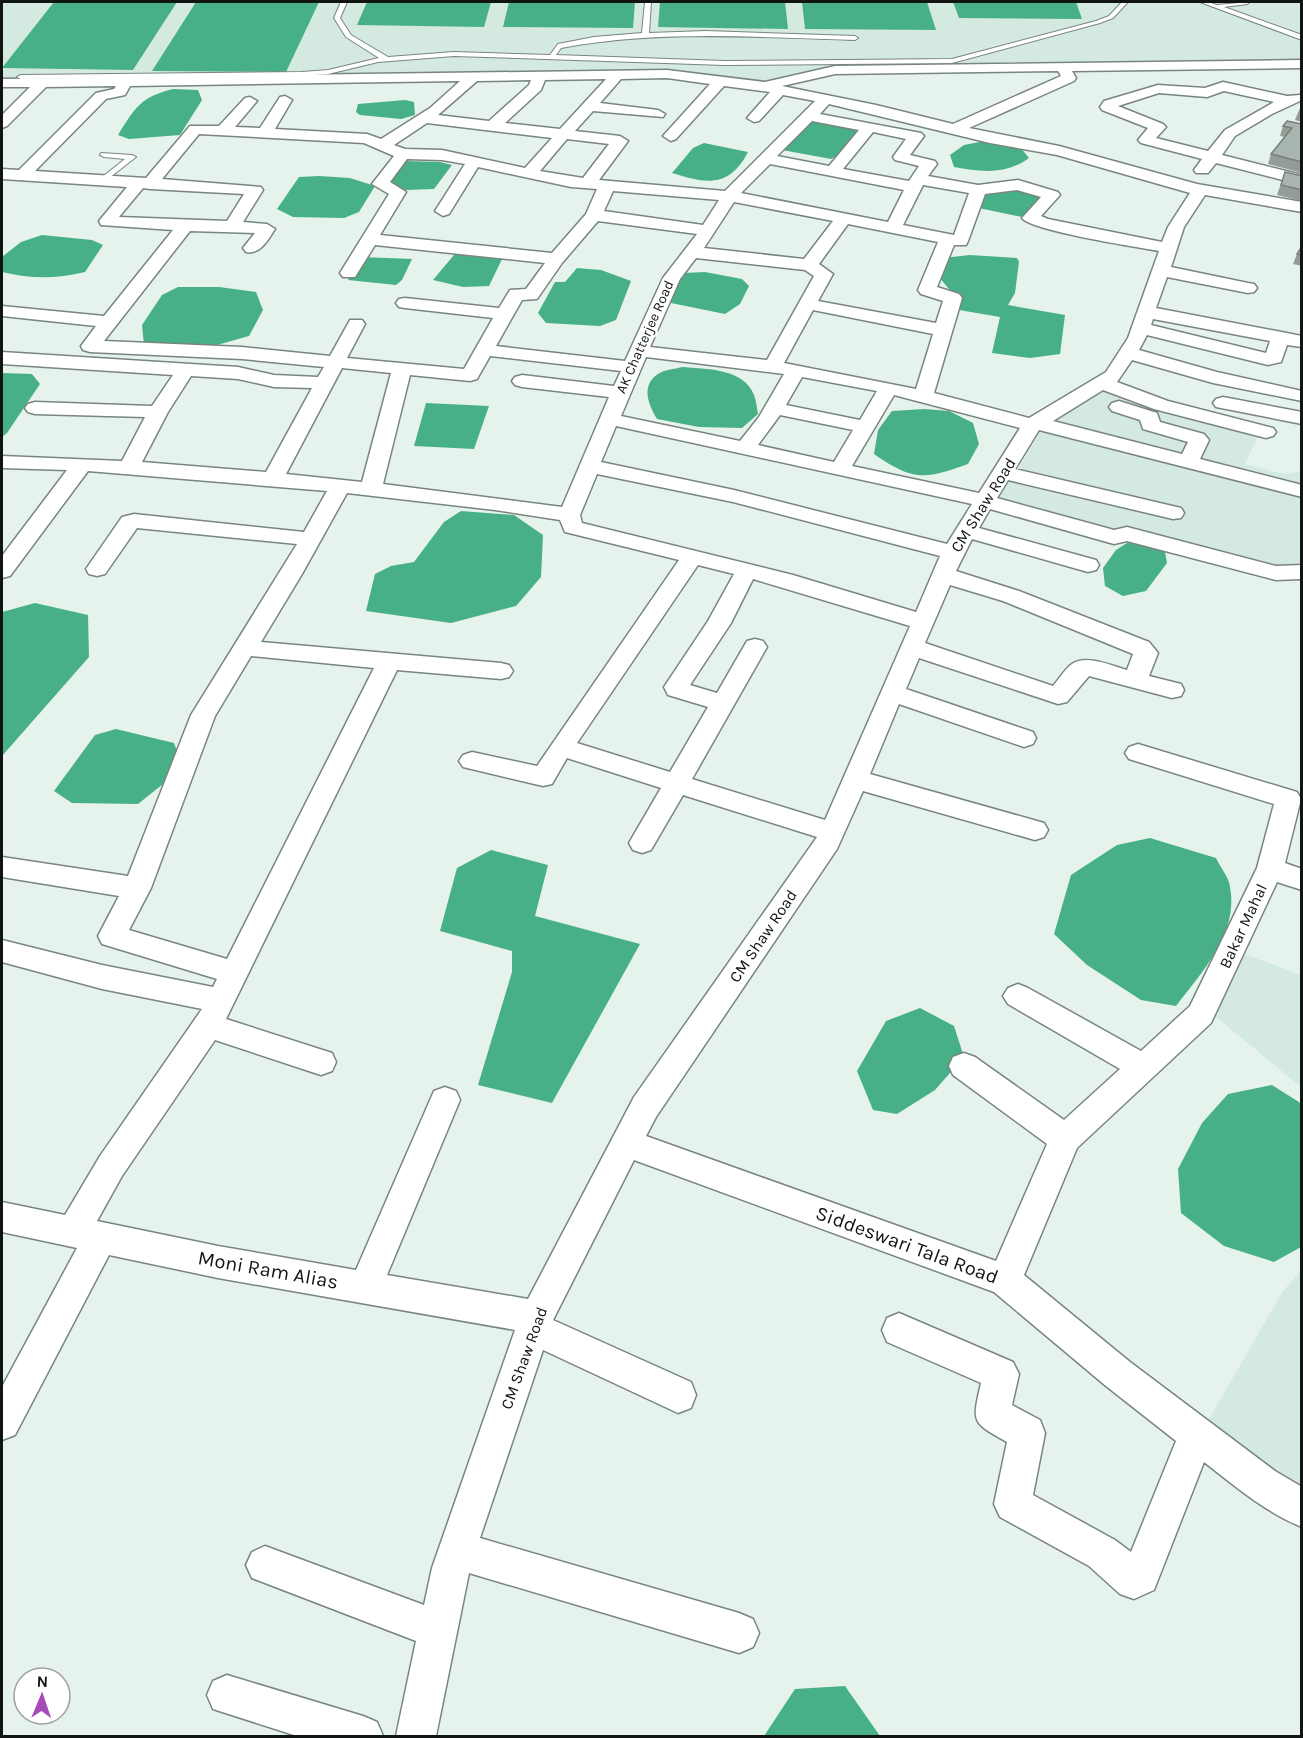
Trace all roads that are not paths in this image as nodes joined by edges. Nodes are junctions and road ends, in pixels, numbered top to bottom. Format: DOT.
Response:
graph roads {
  1 [pos="344,2"];
  2 [pos="648,2"];
  3 [pos="1125,2"];
  4 [pos="1203,2"];
  5 [pos="1247,2"];
  6 [pos="1217,7"];
  7 [pos="645,34"];
  8 [pos="855,38"];
  9 [pos="1302,39"];
  10 [pos="552,57"];
  11 [pos="386,59"];
  12 [pos="1302,64"];
  13 [pos="1062,66"];
  14 [pos="618,74"];
  15 [pos="539,76"];
  16 [pos="21,77"];
  17 [pos="473,77"];
  18 [pos="125,81"];
  19 [pos="720,81"];
  20 [pos="42,82"];
  21 [pos="2,83"];
  22 [pos="761,87"];
  23 [pos="780,90"];
  24 [pos="1295,98"];
  25 [pos="826,99"];
  26 [pos="285,100"];
  27 [pos="250,101"];
  28 [pos="588,106"];
  29 [pos="658,114"];
  30 [pos="809,116"];
  31 [pos="423,118"];
  32 [pos="754,118"];
  33 [pos="1255,118"];
  34 [pos="2,123"];
  35 [pos="1278,124"];
  36 [pos="493,126"];
  37 [pos="869,127"];
  38 [pos="954,129"];
  39 [pos="223,131"];
  40 [pos="265,133"];
  41 [pos="562,135"];
  42 [pos="671,136"];
  43 [pos="383,145"];
  44 [pos="403,154"];
  45 [pos="104,155"];
  46 [pos="1211,157"];
  47 [pos="767,159"];
  48 [pos="474,162"];
  49 [pos="832,172"];
  50 [pos="529,173"];
  51 [pos="2,174"];
  52 [pos="23,175"];
  53 [pos="104,180"];
  54 [pos="1302,180"];
  55 [pos="144,183"];
  56 [pos="588,183"];
  57 [pos="916,183"];
  58 [pos="607,185"];
  59 [pos="1194,189"];
  60 [pos="978,190"];
  61 [pos="729,196"];
  62 [pos="1302,207"];
  63 [pos="443,211"];
  64 [pos="594,215"];
  65 [pos="843,220"];
  66 [pos="185,226"];
  67 [pos="232,226"];
  68 [pos="893,229"];
  69 [pos="708,231"];
  70 [pos="368,239"];
  71 [pos="948,239"];
  72 [pos="252,248"];
  73 [pos="692,252"];
  74 [pos="556,259"];
  75 [pos="1165,259"];
  76 [pos="809,265"];
  77 [pos="349,273"];
  78 [pos="1248,288"];
  79 [pos="405,303"];
  80 [pos="807,304"];
  81 [pos="2,311"];
  82 [pos="503,314"];
  83 [pos="108,322"];
  84 [pos="356,324"];
  85 [pos="942,330"];
  86 [pos="1138,331"];
  87 [pos="1302,342"];
  88 [pos="483,350"];
  89 [pos="2,358"];
  90 [pos="635,359"];
  91 [pos="335,360"];
  92 [pos="773,366"];
  93 [pos="402,367"];
  94 [pos="186,369"];
  95 [pos="796,370"];
  96 [pos="522,381"];
  97 [pos="324,383"];
  98 [pos="888,388"];
  99 [pos="1091,389"];
  100 [pos="620,393"];
  101 [pos="923,396"];
  102 [pos="1299,396"];
  103 [pos="1223,402"];
  104 [pos="35,408"];
  105 [pos="774,408"];
  106 [pos="158,412"];
  107 [pos="1302,417"];
  108 [pos="609,419"];
  109 [pos="1035,424"];
  110 [pos="866,428"];
  111 [pos="1266,432"];
  112 [pos="746,448"];
  113 [pos="2,462"];
  114 [pos="1188,462"];
  115 [pos="83,464"];
  116 [pos="590,466"];
  117 [pos="129,468"];
  118 [pos="840,469"];
  119 [pos="1003,472"];
  120 [pos="273,479"];
  121 [pos="340,486"];
  122 [pos="370,489"];
  123 [pos="1302,491"];
  124 [pos="985,501"];
  125 [pos="1173,513"];
  126 [pos="569,516"];
  127 [pos="310,539"];
  128 [pos="954,552"];
  129 [pos="693,557"];
  130 [pos="1088,565"];
  131 [pos="97,569"];
  132 [pos="747,570"];
  133 [pos="2,571"];
  134 [pos="1302,572"];
  135 [pos="917,635"];
  136 [pos="755,647"];
  137 [pos="245,648"];
  138 [pos="389,661"];
  139 [pos="501,671"];
  140 [pos="1136,680"];
  141 [pos="1172,690"];
  142 [pos="892,693"];
  143 [pos="723,703"];
  144 [pos="1024,738"];
  145 [pos="561,747"];
  146 [pos="1138,753"];
  147 [pos="472,761"];
  148 [pos="854,779"];
  149 [pos="675,785"];
  150 [pos="1035,830"];
  151 [pos="832,832"];
  152 [pos="642,843"];
  153 [pos="2,867"];
  154 [pos="1270,868"];
  155 [pos="1302,880"];
  156 [pos="137,888"];
  157 [pos="2,951"];
  158 [pos="233,972"];
  159 [pos="1018,996"];
  160 [pos="214,1013"];
  161 [pos="321,1062"];
  162 [pos="964,1066"];
  163 [pos="1143,1067"];
  164 [pos="445,1100"];
  165 [pos="1065,1139"];
  166 [pos="626,1143"];
  167 [pos="2,1217"];
  168 [pos="87,1234"];
  169 [pos="1005,1280"];
  170 [pos="365,1288"];
  171 [pos="535,1322"];
  172 [pos="899,1330"];
  173 [pos="678,1395"];
  174 [pos="2,1422"];
  175 [pos="1197,1434"];
  176 [pos="1302,1509"];
  177 [pos="458,1551"];
  178 [pos="265,1565"];
  179 [pos="438,1630"];
  180 [pos="740,1633"];
  181 [pos="227,1695"];
  182 [pos="363,1737"];
  183 [pos="416,1737"];
  1 -- 11 [label="lane"];
  2 -- 7 [label="lane"];
  3 -- 10 [label="lane"];
  4 -- 6 [label="lane"];
  5 -- 6 [label="lane"];
  6 -- 9 [label="lane"];
  7 -- 8 [label="lane"];
  7 -- 10 [label="lane"];
  10 -- 11 [label="lane"];
  11 -- 16 [label="lane"];
  12 -- 13 [label="street"];
  13 -- 22 [label="street"];
  13 -- 38 [label="street"];
  14 -- 15 [label="street"];
  14 -- 19 [label="street"];
  14 -- 28 [label="street"];
  15 -- 17 [label="street"];
  15 -- 36 [label="street"];
  17 -- 18 [label="street"];
  17 -- 31 [label="street"];
  18 -- 20 [label="street"];
  18 -- 52 [label="street"];
  19 -- 22 [label="street"];
  19 -- 42 [label="street"];
  20 -- 21 [label="street"];
  20 -- 34 [label="street"];
  22 -- 23 [label="street"];
  23 -- 25 [label="street"];
  23 -- 32 [label="street"];
  24 -- 33 [label="street, CM Shaw Road"];
  24 -- 46 [label="street"];
  25 -- 30 [label="street, AK Chatterjee Road"];
  25 -- 38 [label="street"];
  26 -- 40 [label="street"];
  27 -- 39 [label="street"];
  28 -- 29 [label="street"];
  28 -- 41 [label="street"];
  30 -- 37 [label="street"];
  30 -- 47 [label="street, AK Chatterjee Road"];
  31 -- 36 [label="street"];
  31 -- 43 [label="street"];
  33 -- 35 [label="street"];
  33 -- 46 [label="street, CM Shaw Road"];
  36 -- 41 [label="street"];
  37 -- 49 [label="street"];
  37 -- 57 [label="street"];
  38 -- 59 [label="street"];
  39 -- 40 [label="street"];
  39 -- 55 [label="street"];
  40 -- 43 [label="street"];
  41 -- 50 [label="street"];
  41 -- 56 [label="street"];
  43 -- 44 [label="street"];
  44 -- 48 [label="street"];
  44 -- 70 [label="street"];
  45 -- 53 [label="lane"];
  46 -- 54 [label="street"];
  46 -- 59 [label="street, CM Shaw Road"];
  47 -- 49 [label="street"];
  47 -- 61 [label="street, AK Chatterjee Road"];
  48 -- 50 [label="street"];
  48 -- 63 [label="street"];
  49 -- 57 [label="street"];
  50 -- 56 [label="street"];
  51 -- 52 [label="street"];
  52 -- 53 [label="street"];
  53 -- 55 [label="street"];
  55 -- 66 [label="street"];
  55 -- 67 [label="street"];
  56 -- 58 [label="street"];
  57 -- 60 [label="street"];
  57 -- 68 [label="street"];
  58 -- 61 [label="street"];
  58 -- 64 [label="street"];
  59 -- 62 [label="street"];
  59 -- 75 [label="street, CM Shaw Road"];
  60 -- 71 [label="street"];
  60 -- 75 [label="street"];
  61 -- 65 [label="street"];
  61 -- 69 [label="street, AK Chatterjee Road"];
  64 -- 69 [label="street"];
  64 -- 74 [label="street"];
  65 -- 68 [label="street"];
  65 -- 76 [label="street"];
  66 -- 67 [label="street"];
  66 -- 83 [label="street"];
  67 -- 72 [label="street"];
  68 -- 71 [label="street"];
  69 -- 73 [label="street, AK Chatterjee Road"];
  70 -- 74 [label="street"];
  70 -- 77 [label="street"];
  71 -- 85 [label="street"];
  73 -- 76 [label="street"];
  73 -- 90 [label="street, AK Chatterjee Road"];
  74 -- 82 [label="street"];
  75 -- 78 [label="street"];
  75 -- 86 [label="street, CM Shaw Road"];
  76 -- 80 [label="street"];
  79 -- 82 [label="street"];
  80 -- 85 [label="street"];
  80 -- 92 [label="street"];
  81 -- 83 [label="street"];
  82 -- 88 [label="street"];
  83 -- 91 [label="street"];
  84 -- 91 [label="street"];
  85 -- 101 [label="street"];
  86 -- 87 [label="street"];
  86 -- 99 [label="street, CM Shaw Road"];
  86 -- 102 [label="street"];
  88 -- 90 [label="street"];
  88 -- 93 [label="street"];
  89 -- 94 [label="street"];
  90 -- 92 [label="street"];
  90 -- 100 [label="street, AK Chatterjee Road"];
  91 -- 93 [label="street"];
  91 -- 97 [label="street"];
  92 -- 95 [label="street"];
  93 -- 122 [label="street"];
  94 -- 97 [label="street"];
  94 -- 106 [label="street"];
  95 -- 98 [label="street"];
  95 -- 105 [label="street"];
  96 -- 100 [label="street"];
  97 -- 120 [label="street"];
  98 -- 101 [label="street"];
  98 -- 110 [label="street"];
  99 -- 109 [label="street, CM Shaw Road"];
  99 -- 111 [label="street"];
  99 -- 114 [label="street"];
  100 -- 108 [label="street, AK Chatterjee Road"];
  101 -- 109 [label="street"];
  103 -- 107 [label="street"];
  104 -- 106 [label="street"];
  105 -- 110 [label="street"];
  105 -- 112 [label="street"];
  106 -- 117 [label="street"];
  108 -- 112 [label="street"];
  108 -- 116 [label="street, AK Chatterjee Road"];
  109 -- 114 [label="street"];
  109 -- 119 [label="street, CM Shaw Road"];
  110 -- 118 [label="street"];
  112 -- 118 [label="street"];
  113 -- 115 [label="street"];
  114 -- 123 [label="street"];
  115 -- 117 [label="street"];
  115 -- 133 [label="street"];
  116 -- 126 [label="street, AK Chatterjee Road"];
  116 -- 128 [label="street"];
  117 -- 120 [label="street"];
  118 -- 124 [label="street"];
  119 -- 124 [label="street, CM Shaw Road"];
  119 -- 125 [label="street"];
  120 -- 121 [label="street"];
  121 -- 122 [label="street"];
  121 -- 127 [label="street"];
  122 -- 126 [label="street"];
  124 -- 128 [label="street, CM Shaw Road"];
  124 -- 134 [label="street"];
  126 -- 129 [label="street"];
  127 -- 131 [label="street"];
  127 -- 137 [label="street"];
  128 -- 130 [label="street"];
  128 -- 135 [label="street, CM Shaw Road"];
  128 -- 140 [label="street"];
  129 -- 132 [label="street"];
  129 -- 145 [label="street"];
  132 -- 135 [label="street"];
  132 -- 143 [label="street"];
  135 -- 140 [label="street"];
  135 -- 142 [label="street, CM Shaw Road"];
  136 -- 143 [label="street"];
  137 -- 138 [label="street"];
  137 -- 156 [label="street"];
  138 -- 139 [label="street"];
  138 -- 158 [label="street"];
  140 -- 141 [label="street"];
  142 -- 144 [label="street"];
  142 -- 148 [label="street, CM Shaw Road"];
  143 -- 149 [label="street"];
  145 -- 147 [label="street"];
  145 -- 149 [label="street"];
  146 -- 154 [label="street"];
  148 -- 150 [label="street"];
  148 -- 151 [label="street, CM Shaw Road"];
  149 -- 151 [label="street"];
  149 -- 152 [label="street"];
  151 -- 166 [label="street, CM Shaw Road"];
  153 -- 156 [label="street"];
  154 -- 155 [label="street, Bakar Mahal"];
  154 -- 163 [label="street, Bakar Mahal"];
  156 -- 158 [label="street"];
  157 -- 160 [label="street"];
  158 -- 160 [label="street"];
  159 -- 163 [label="street"];
  160 -- 161 [label="street"];
  160 -- 168 [label="street"];
  162 -- 165 [label="street"];
  163 -- 165 [label="street"];
  164 -- 170 [label="street"];
  165 -- 169 [label="street"];
  166 -- 169 [label="street, Siddeswari Tala Road"];
  166 -- 171 [label="street, CM Shaw Road"];
  167 -- 168 [label="street, Moni Ram Alias"];
  168 -- 170 [label="street, Moni Ram Alias"];
  168 -- 174 [label="street"];
  169 -- 175 [label="street, Siddeswari Tala Road"];
  170 -- 171 [label="street, Moni Ram Alias"];
  171 -- 173 [label="street, Moni Ram Alias"];
  171 -- 177 [label="street, CM Shaw Road"];
  172 -- 175 [label="street"];
  175 -- 176 [label="street, Siddeswari Tala Road"];
  177 -- 179 [label="street, CM Shaw Road"];
  177 -- 180 [label="street"];
  178 -- 179 [label="street"];
  179 -- 183 [label="street, CM Shaw Road"];
  181 -- 182 [label="street"];
}
